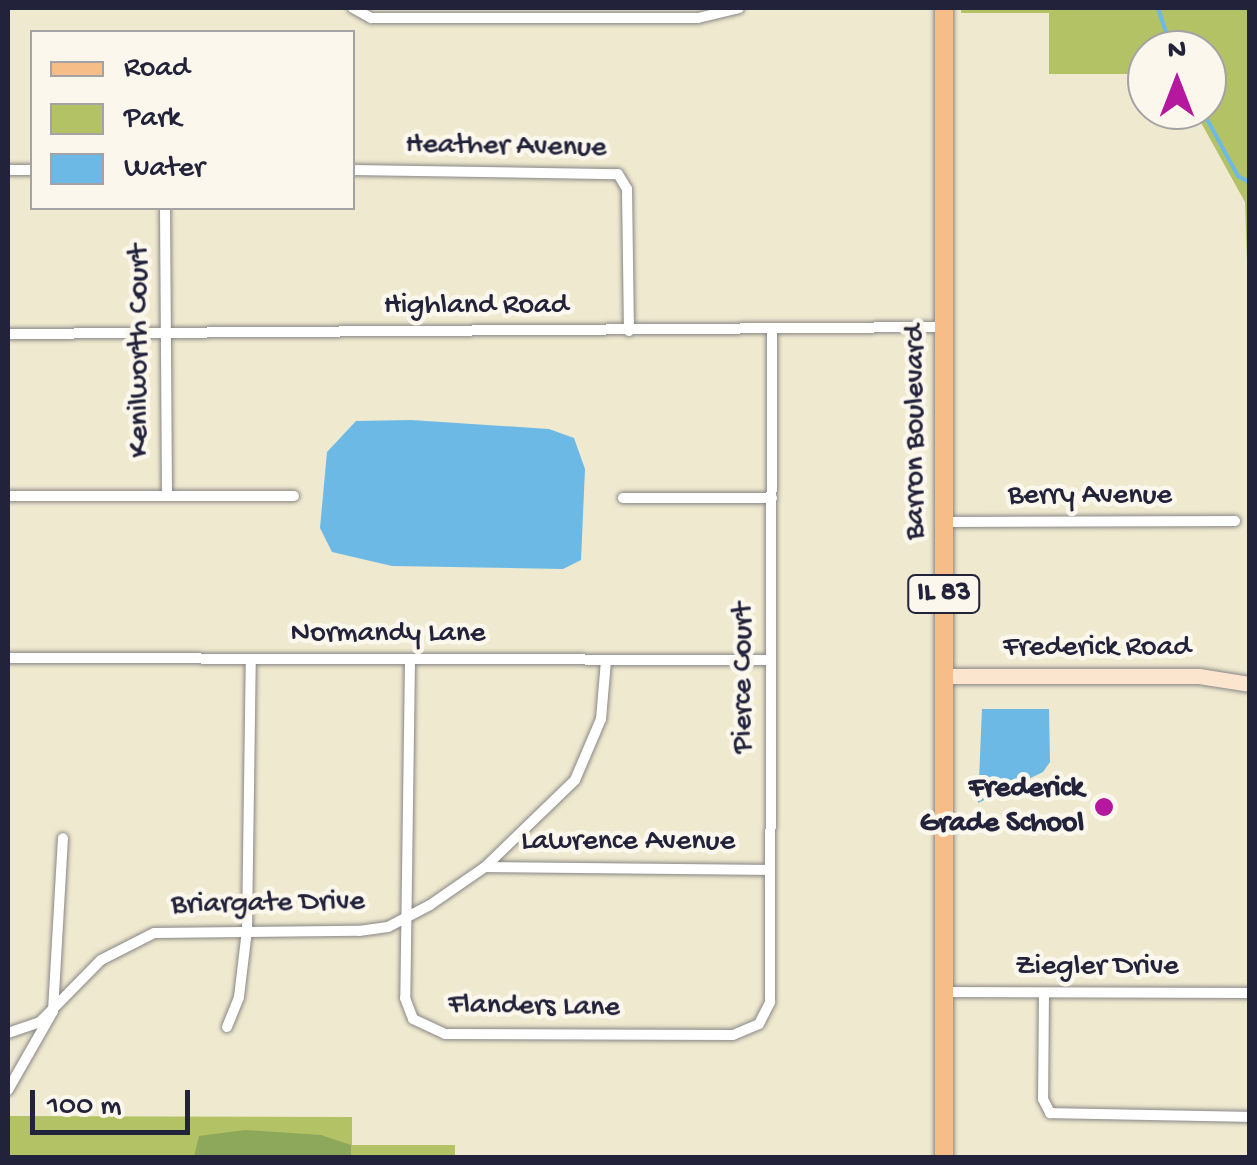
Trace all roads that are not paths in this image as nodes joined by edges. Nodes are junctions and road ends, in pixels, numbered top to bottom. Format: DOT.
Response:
graph roads {
  1 [pos="354,8"];
  2 [pos="739,8"];
  3 [pos="944,8"];
  4 [pos="446,13"];
  5 [pos="355,170"];
  6 [pos="165,210"];
  7 [pos="944,327"];
  8 [pos="772,329"];
  9 [pos="629,331"];
  10 [pos="8,334"];
  11 [pos="165,334"];
  12 [pos="166,495"];
  13 [pos="8,496"];
  14 [pos="294,496"];
  15 [pos="623,498"];
  16 [pos="772,498"];
  17 [pos="944,522"];
  18 [pos="1235,522"];
  19 [pos="8,658"];
  20 [pos="250,660"];
  21 [pos="410,660"];
  22 [pos="769,660"];
  23 [pos="606,661"];
  24 [pos="944,676"];
  25 [pos="1250,684"];
  26 [pos="63,838"];
  27 [pos="485,867"];
  28 [pos="770,870"];
  29 [pos="410,917"];
  30 [pos="247,930"];
  31 [pos="944,992"];
  32 [pos="1044,993"];
  33 [pos="1250,993"];
  34 [pos="53,1011"];
  35 [pos="758,1024"];
  36 [pos="227,1027"];
  37 [pos="8,1033"];
  38 [pos="8,1090"];
  39 [pos="1250,1117"];
  40 [pos="944,1158"];
  1 -- 4 [label="street"];
  2 -- 4 [label="street"];
  3 -- 7 [label="main road, Barron Boulevard / IL 83"];
  5 -- 9 [label="street, Heather Avenue"];
  6 -- 11 [label="street, Kenilworth Court"];
  7 -- 8 [label="street, Highland Road"];
  7 -- 17 [label="main road, Barron Boulevard / IL 83"];
  8 -- 9 [label="street, Highland Road"];
  8 -- 16 [label="street, Pierce Court"];
  9 -- 11 [label="street, Highland Road"];
  10 -- 11 [label="street, Highland Road"];
  11 -- 12 [label="street, Kenilworth Court"];
  12 -- 13 [label="street"];
  12 -- 14 [label="street"];
  15 -- 16 [label="street"];
  16 -- 22 [label="street, Pierce Court"];
  17 -- 18 [label="street, Berry Avenue"];
  17 -- 24 [label="main road, Barron Boulevard / IL 83"];
  19 -- 20 [label="street, Normandy Lane"];
  20 -- 21 [label="street, Normandy Lane"];
  20 -- 30 [label="street"];
  21 -- 23 [label="street, Normandy Lane"];
  21 -- 29 [label="street"];
  22 -- 23 [label="street, Normandy Lane"];
  22 -- 28 [label="street, Pierce Court"];
  23 -- 27 [label="street, Briargate Drive"];
  24 -- 25 [label="street, Frederick Road"];
  24 -- 31 [label="main road, Barron Boulevard / IL 83"];
  26 -- 34 [label="street"];
  27 -- 28 [label="street, Lawrence Avenue"];
  27 -- 29 [label="street, Briargate Drive"];
  28 -- 35 [label="street, Pierce Court"];
  29 -- 30 [label="street, Briargate Drive"];
  29 -- 35 [label="street, Flanders Lane"];
  30 -- 34 [label="street, Briargate Drive"];
  30 -- 36 [label="street"];
  31 -- 32 [label="street, Ziegler Drive"];
  31 -- 40 [label="main road, Barron Boulevard / IL 83"];
  32 -- 33 [label="street, Ziegler Drive"];
  32 -- 39 [label="street"];
  34 -- 37 [label="street, Briargate Drive"];
  34 -- 38 [label="street, Briargate Drive"];
}
